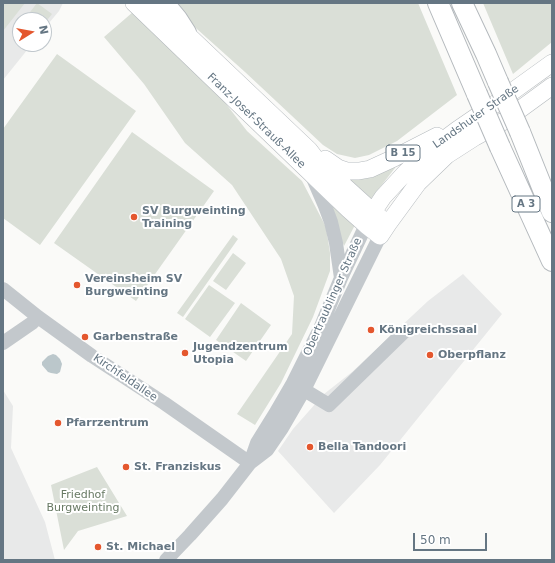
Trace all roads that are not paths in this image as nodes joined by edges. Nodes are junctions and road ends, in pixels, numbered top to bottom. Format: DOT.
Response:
graph roads {
  1 [pos="134,3"];
  2 [pos="154,3"];
  3 [pos="164,3"];
  4 [pos="429,3"];
  5 [pos="438,3"];
  6 [pos="462,3"];
  7 [pos="186,33"];
  8 [pos="462,61"];
  9 [pos="552,62"];
  10 [pos="552,86"];
  11 [pos="495,104"];
  12 [pos="309,150"];
  13 [pos="310,172"];
  14 [pos="552,212"];
  15 [pos="370,218"];
  16 [pos="384,230"];
  17 [pos="552,261"];
  18 [pos="341,278"];
  19 [pos="3,289"];
  20 [pos="38,317"];
  21 [pos="405,331"];
  22 [pos="3,343"];
  23 [pos="298,386"];
  24 [pos="250,463"];
  25 [pos="166,560"];
  1 -- 13 [label="main road, Franz-Josef-Strauß-Allee"];
  2 -- 7 [label="main road, Franz-Josef-Strauß-Allee / B 15"];
  3 -- 7 [label="highway"];
  4 -- 8 [label="highway, A 3"];
  5 -- 8 [label="highway, A 3"];
  6 -- 14 [label="highway, A 3, bridge"];
  7 -- 12 [label="main road, Franz-Josef-Strauß-Allee / B 15"];
  8 -- 17 [label="highway, A 3, bridge"];
  9 -- 11 [label="main road, Landshuter Straße / B 15"];
  10 -- 16 [label="main road, Landshuter Straße"];
  11 -- 12 [label="main road, B 15"];
  11 -- 15 [label="main road, Landshuter Straße / B 15"];
  12 -- 15 [label="main road, Franz-Josef-Strauß-Allee"];
  13 -- 15 [label="main road, Franz-Josef-Strauß-Allee"];
  13 -- 18 [label="street"];
  15 -- 16 [label="main road, Franz-Josef-Strauß-Allee"];
  15 -- 18 [label="street, Obertraublinger Straße"];
  16 -- 23 [label="street, Obertraublinger Straße"];
  18 -- 23 [label="street, Obertraublinger Straße"];
  19 -- 20 [label="street, Kirchfeldallee"];
  20 -- 22 [label="street"];
  20 -- 24 [label="street, Kirchfeldallee"];
  21 -- 23 [label="street"];
  23 -- 24 [label="street, Obertraublinger Straße"];
  24 -- 25 [label="street, Obertraublinger Straße"];
}
